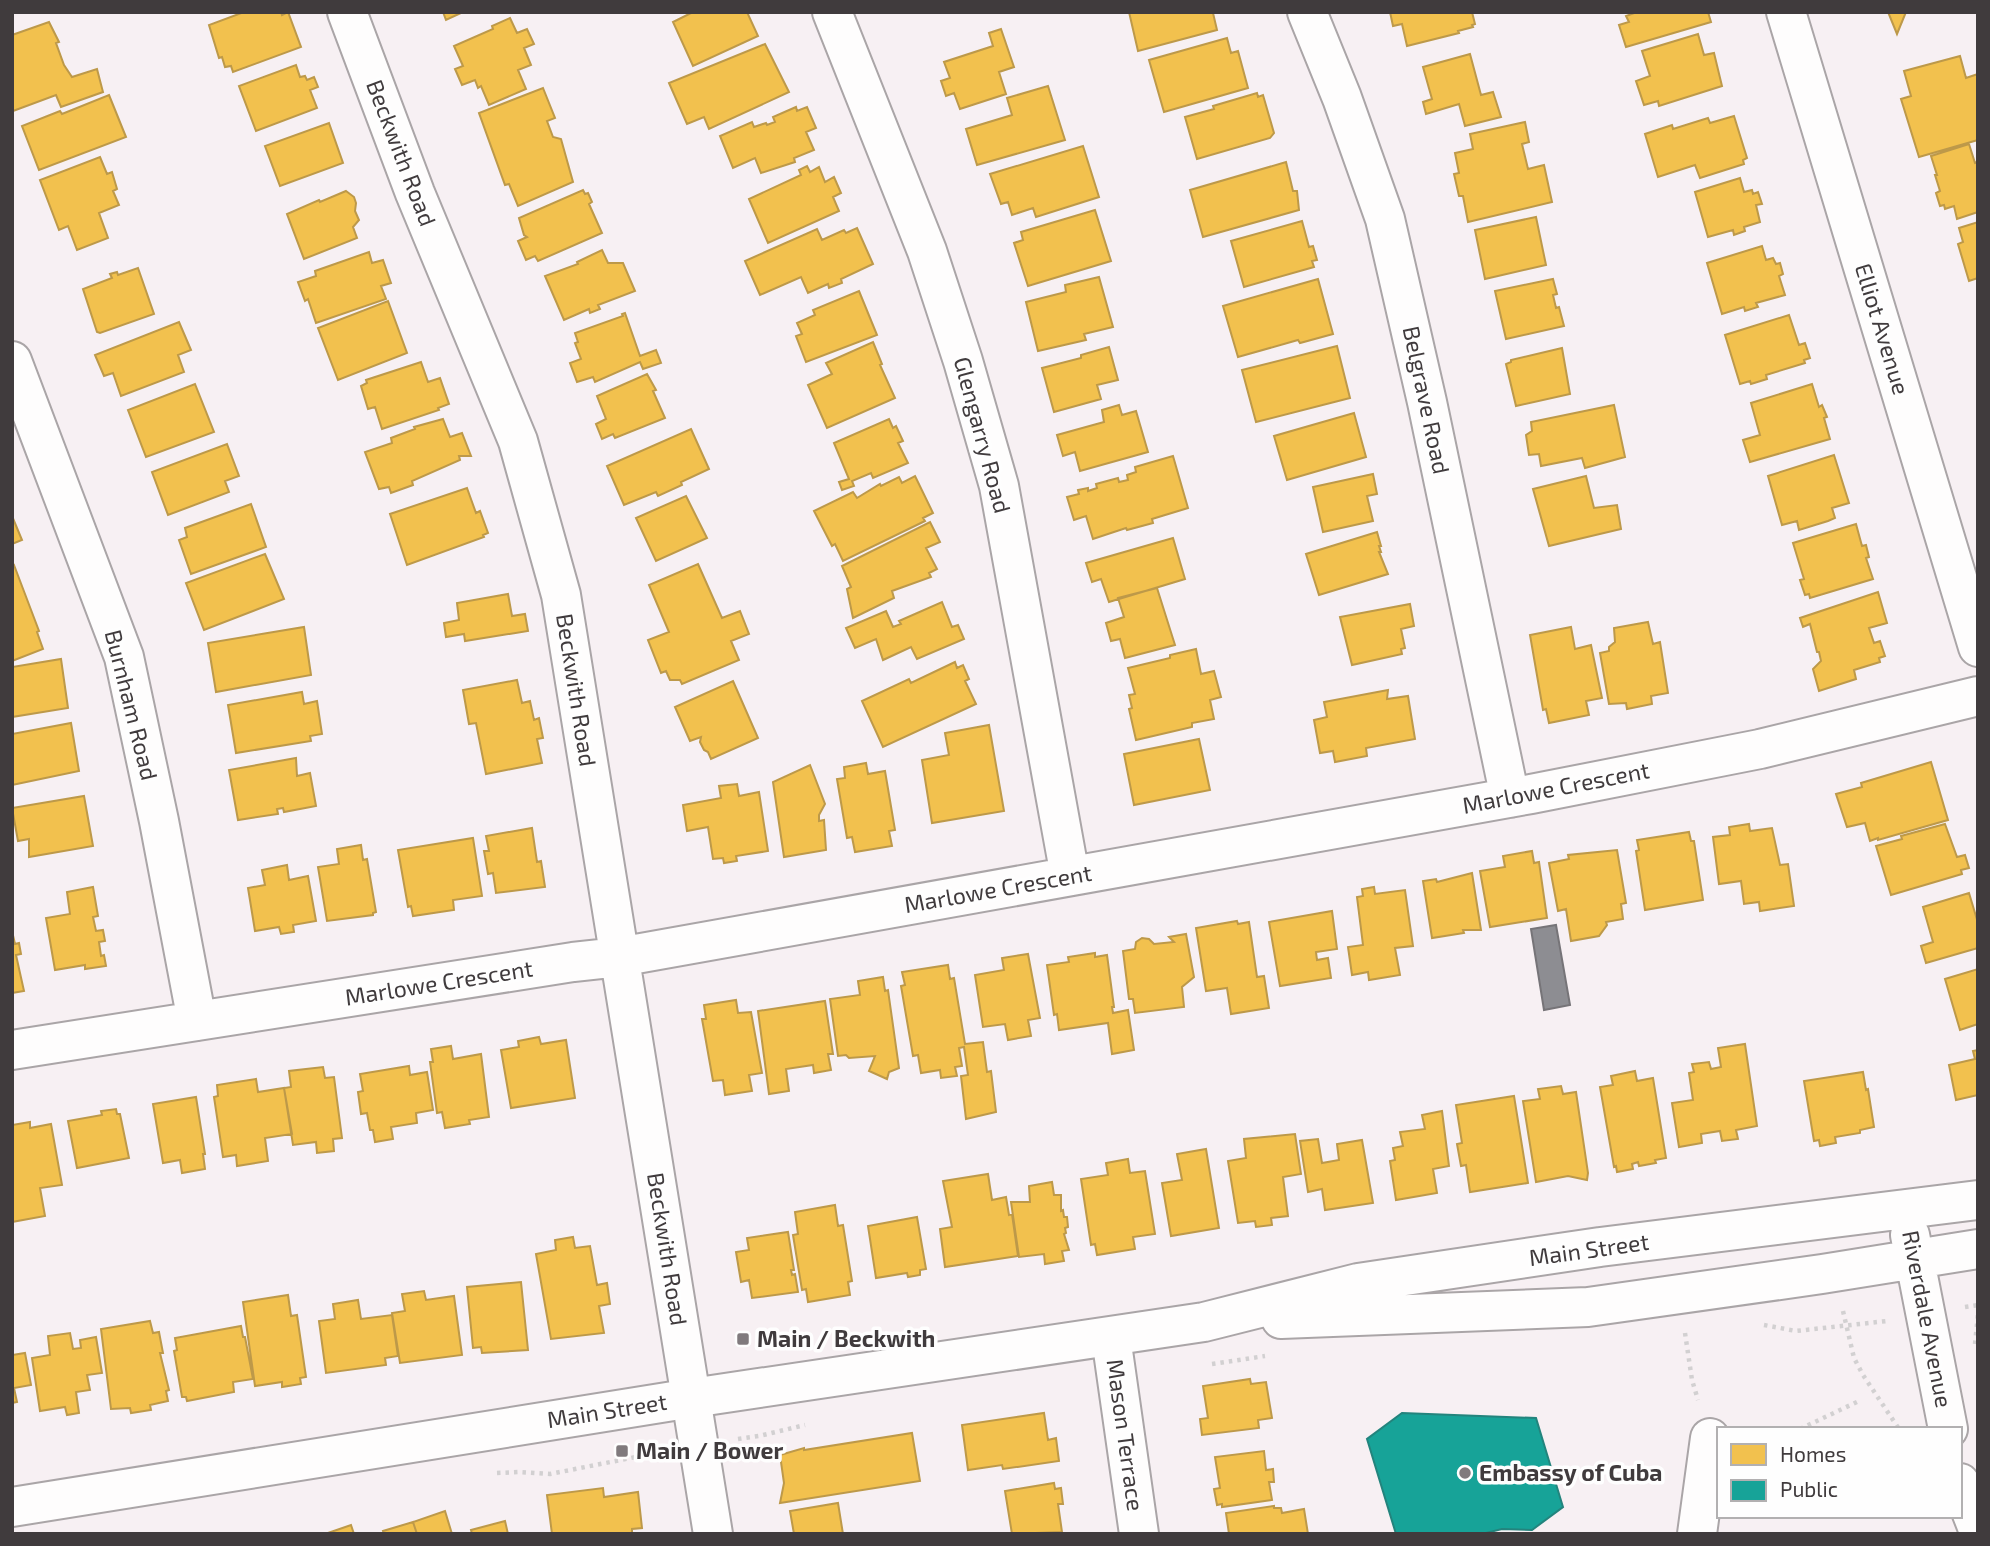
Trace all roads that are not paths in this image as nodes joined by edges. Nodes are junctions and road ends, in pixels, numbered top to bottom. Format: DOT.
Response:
graph roads {
  1 [pos="347,12"];
  2 [pos="832,12"];
  3 [pos="1307,12"];
  4 [pos="1786,12"];
  5 [pos="12,361"];
  6 [pos="1978,647"];
  7 [pos="1978,696"];
  8 [pos="1510,798"];
  9 [pos="1070,876"];
  10 [pos="619,957"];
  11 [pos="197,1021"];
  12 [pos="12,1050"];
  13 [pos="1978,1200"];
  14 [pos="1906,1209"];
  15 [pos="1978,1249"];
  16 [pos="1914,1261"];
  17 [pos="1204,1322"];
  18 [pos="1111,1337"];
  19 [pos="692,1398"];
  20 [pos="1948,1427"];
  21 [pos="1710,1438"];
  22 [pos="1962,1485"];
  23 [pos="1962,1488"];
  24 [pos="1978,1502"];
  25 [pos="12,1507"];
  26 [pos="1978,1529"];
  27 [pos="713,1534"];
  28 [pos="1139,1534"];
  29 [pos="1697,1534"];
  1 -- 10 [label="street, Beckwith Road"];
  2 -- 9 [label="street, Glengarry Road"];
  3 -- 8 [label="street, Belgrave Road"];
  4 -- 6 [label="street, Elliot Avenue"];
  5 -- 11 [label="street, Burnham Road"];
  7 -- 8 [label="street, Marlowe Crescent"];
  8 -- 9 [label="street, Marlowe Crescent"];
  9 -- 10 [label="street, Marlowe Crescent"];
  10 -- 11 [label="street, Marlowe Crescent"];
  10 -- 19 [label="street, Beckwith Road"];
  11 -- 12 [label="street, Marlowe Crescent"];
  13 -- 14 [label="street, Main Street"];
  14 -- 16 [label="street, Riverdale Avenue"];
  14 -- 17 [label="street, Main Street"];
  15 -- 16 [label="street, Main Street"];
  16 -- 17 [label="street, Main Street"];
  16 -- 20 [label="street, Riverdale Avenue"];
  17 -- 18 [label="street, Main Street"];
  18 -- 19 [label="street, Main Street"];
  18 -- 28 [label="street, Mason Terrace"];
  19 -- 25 [label="street, Main Street"];
  19 -- 27 [label="street, Beckwith Road"];
  21 -- 29 [label="street"];
  22 -- 24 [label="street"];
  23 -- 26 [label="street"];
}
